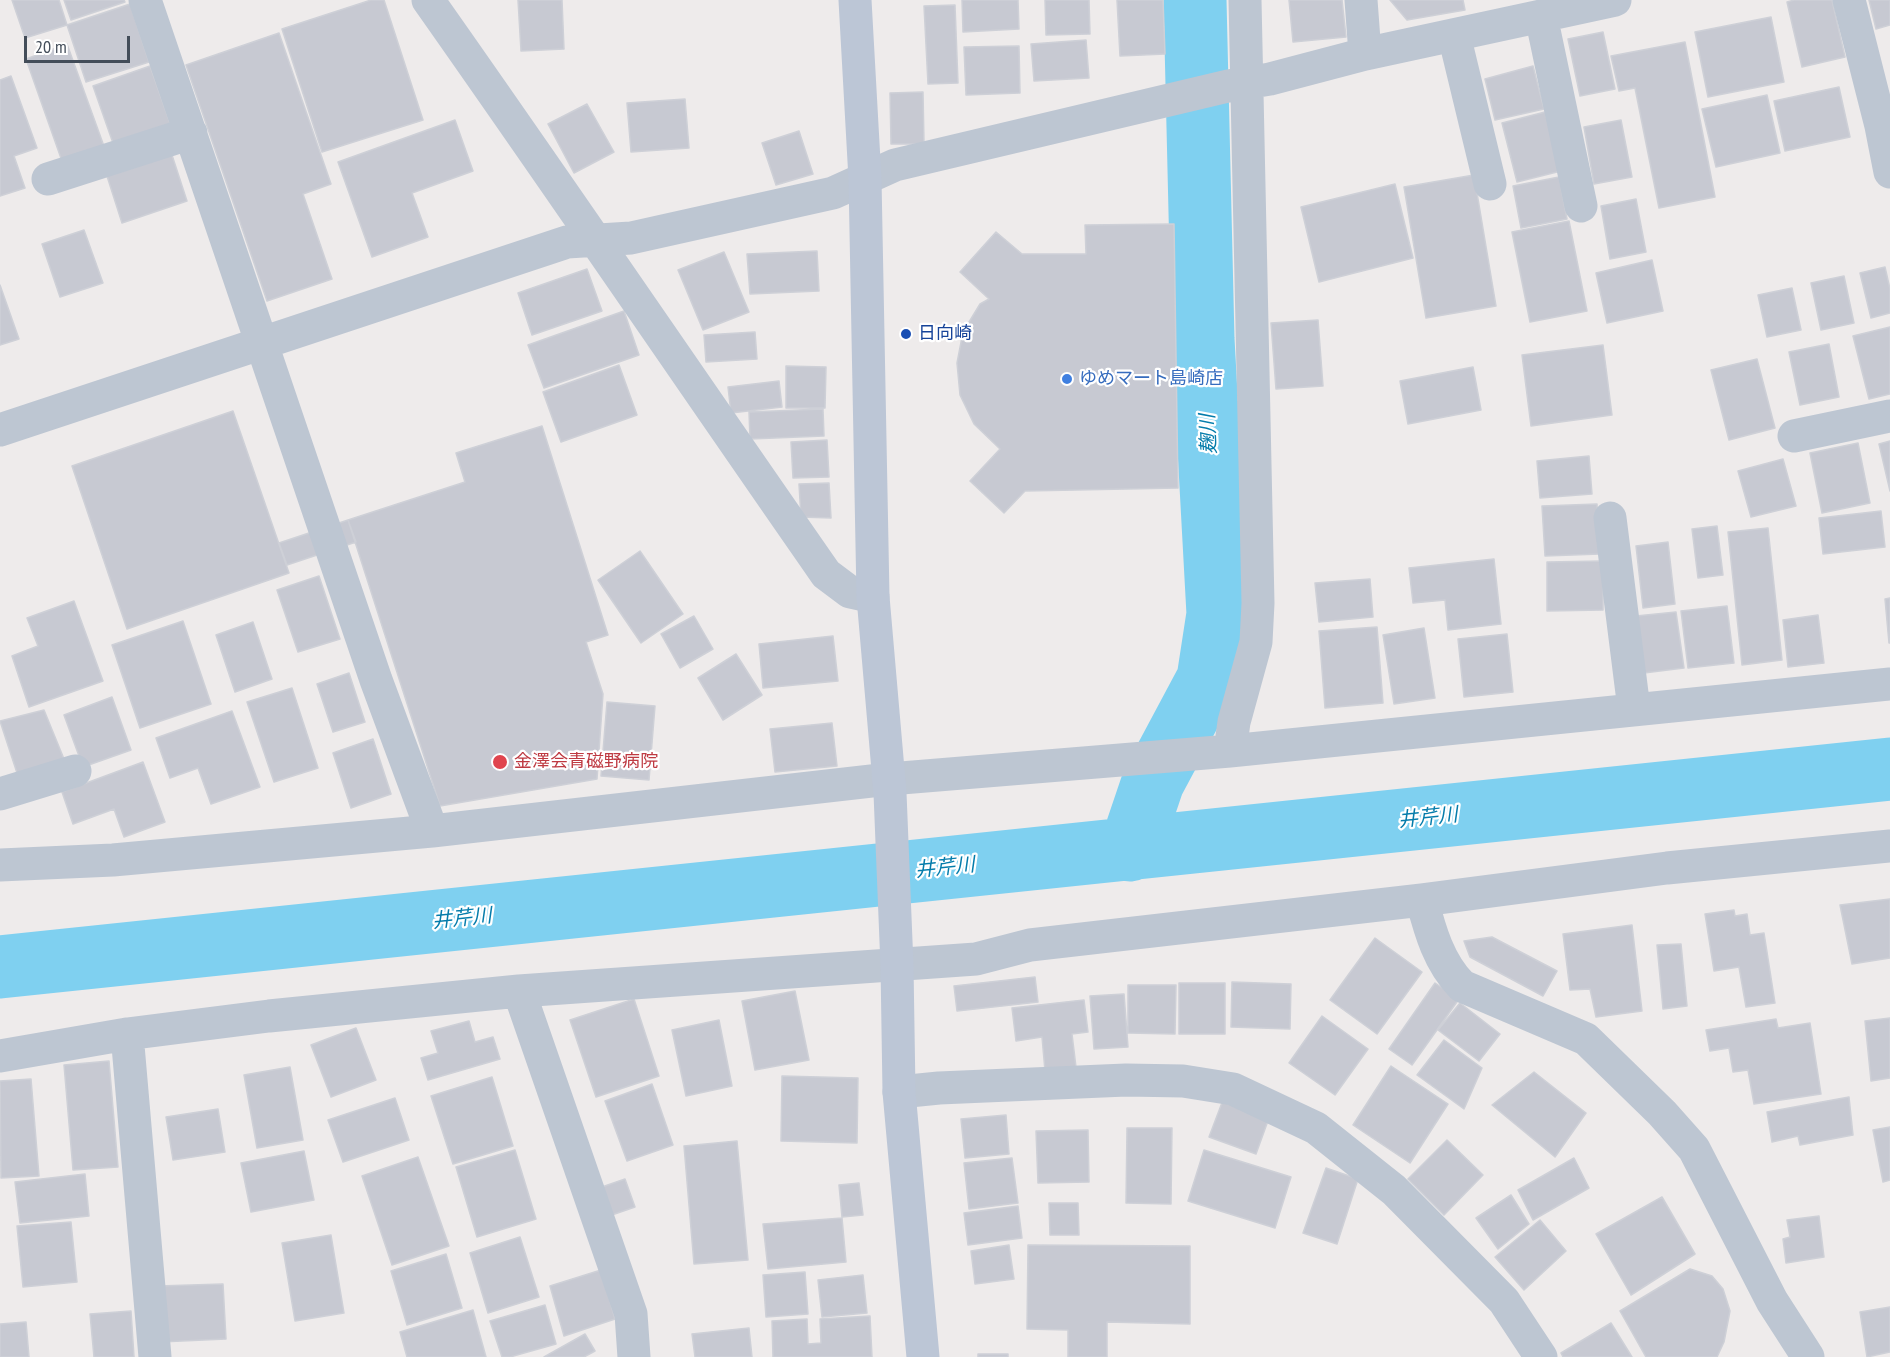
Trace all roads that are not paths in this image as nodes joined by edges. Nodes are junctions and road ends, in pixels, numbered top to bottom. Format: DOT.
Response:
graph roads {
  1 [pos="145,0"];
  2 [pos="428,0"];
  3 [pos="855,0"];
  4 [pos="1245,0"];
  5 [pos="1360,0"];
  6 [pos="1615,0"];
  7 [pos="1850,0"];
  8 [pos="1541,16"];
  9 [pos="1454,35"];
  10 [pos="1365,54"];
  11 [pos="1238,84"];
  12 [pos="1885,125"];
  13 [pos="191,133"];
  14 [pos="1890,172"];
  15 [pos="48,179"];
  16 [pos="865,179"];
  17 [pos="1490,184"];
  18 [pos="1581,206"];
  19 [pos="595,239"];
  20 [pos="261,343"];
  21 [pos="1890,416"];
  22 [pos="0,430"];
  23 [pos="1794,436"];
  24 [pos="1610,518"];
  25 [pos="873,597"];
  26 [pos="1890,684"];
  27 [pos="1634,709"];
  28 [pos="1230,752"];
  29 [pos="75,771"];
  30 [pos="890,786"];
  31 [pos="0,794"];
  32 [pos="432,831"];
  33 [pos="1890,846"];
  34 [pos="0,865"];
  35 [pos="1422,900"];
  36 [pos="897,955"];
  37 [pos="519,991"];
  38 [pos="127,1034"];
  39 [pos="0,1056"];
  40 [pos="899,1092"];
  41 [pos="155,1357"];
  42 [pos="634,1357"];
  43 [pos="923,1357"];
  44 [pos="1541,1357"];
  45 [pos="1808,1357"];
  1 -- 13 [label="street"];
  2 -- 19 [label="street"];
  3 -- 16 [label="street"];
  4 -- 11 [label="street"];
  5 -- 10 [label="street"];
  6 -- 8 [label="street"];
  7 -- 12 [label="street"];
  8 -- 9 [label="street"];
  8 -- 18 [label="street"];
  9 -- 10 [label="street"];
  9 -- 17 [label="street"];
  10 -- 11 [label="street"];
  11 -- 16 [label="street"];
  11 -- 28 [label="street"];
  12 -- 14 [label="street"];
  13 -- 15 [label="street"];
  13 -- 20 [label="street"];
  16 -- 19 [label="street"];
  16 -- 25 [label="street"];
  19 -- 20 [label="street"];
  19 -- 25 [label="street"];
  20 -- 22 [label="street"];
  20 -- 32 [label="street"];
  21 -- 23 [label="street"];
  24 -- 27 [label="street"];
  25 -- 30 [label="street"];
  26 -- 27 [label="street"];
  27 -- 28 [label="street"];
  28 -- 30 [label="street"];
  29 -- 31 [label="street"];
  30 -- 32 [label="street"];
  30 -- 36 [label="street"];
  32 -- 34 [label="street"];
  33 -- 35 [label="street"];
  35 -- 36 [label="street"];
  35 -- 45 [label="street"];
  36 -- 37 [label="street"];
  36 -- 40 [label="street"];
  37 -- 38 [label="street"];
  37 -- 42 [label="street"];
  38 -- 39 [label="street"];
  38 -- 41 [label="street"];
  40 -- 43 [label="street"];
  40 -- 44 [label="street"];
}
